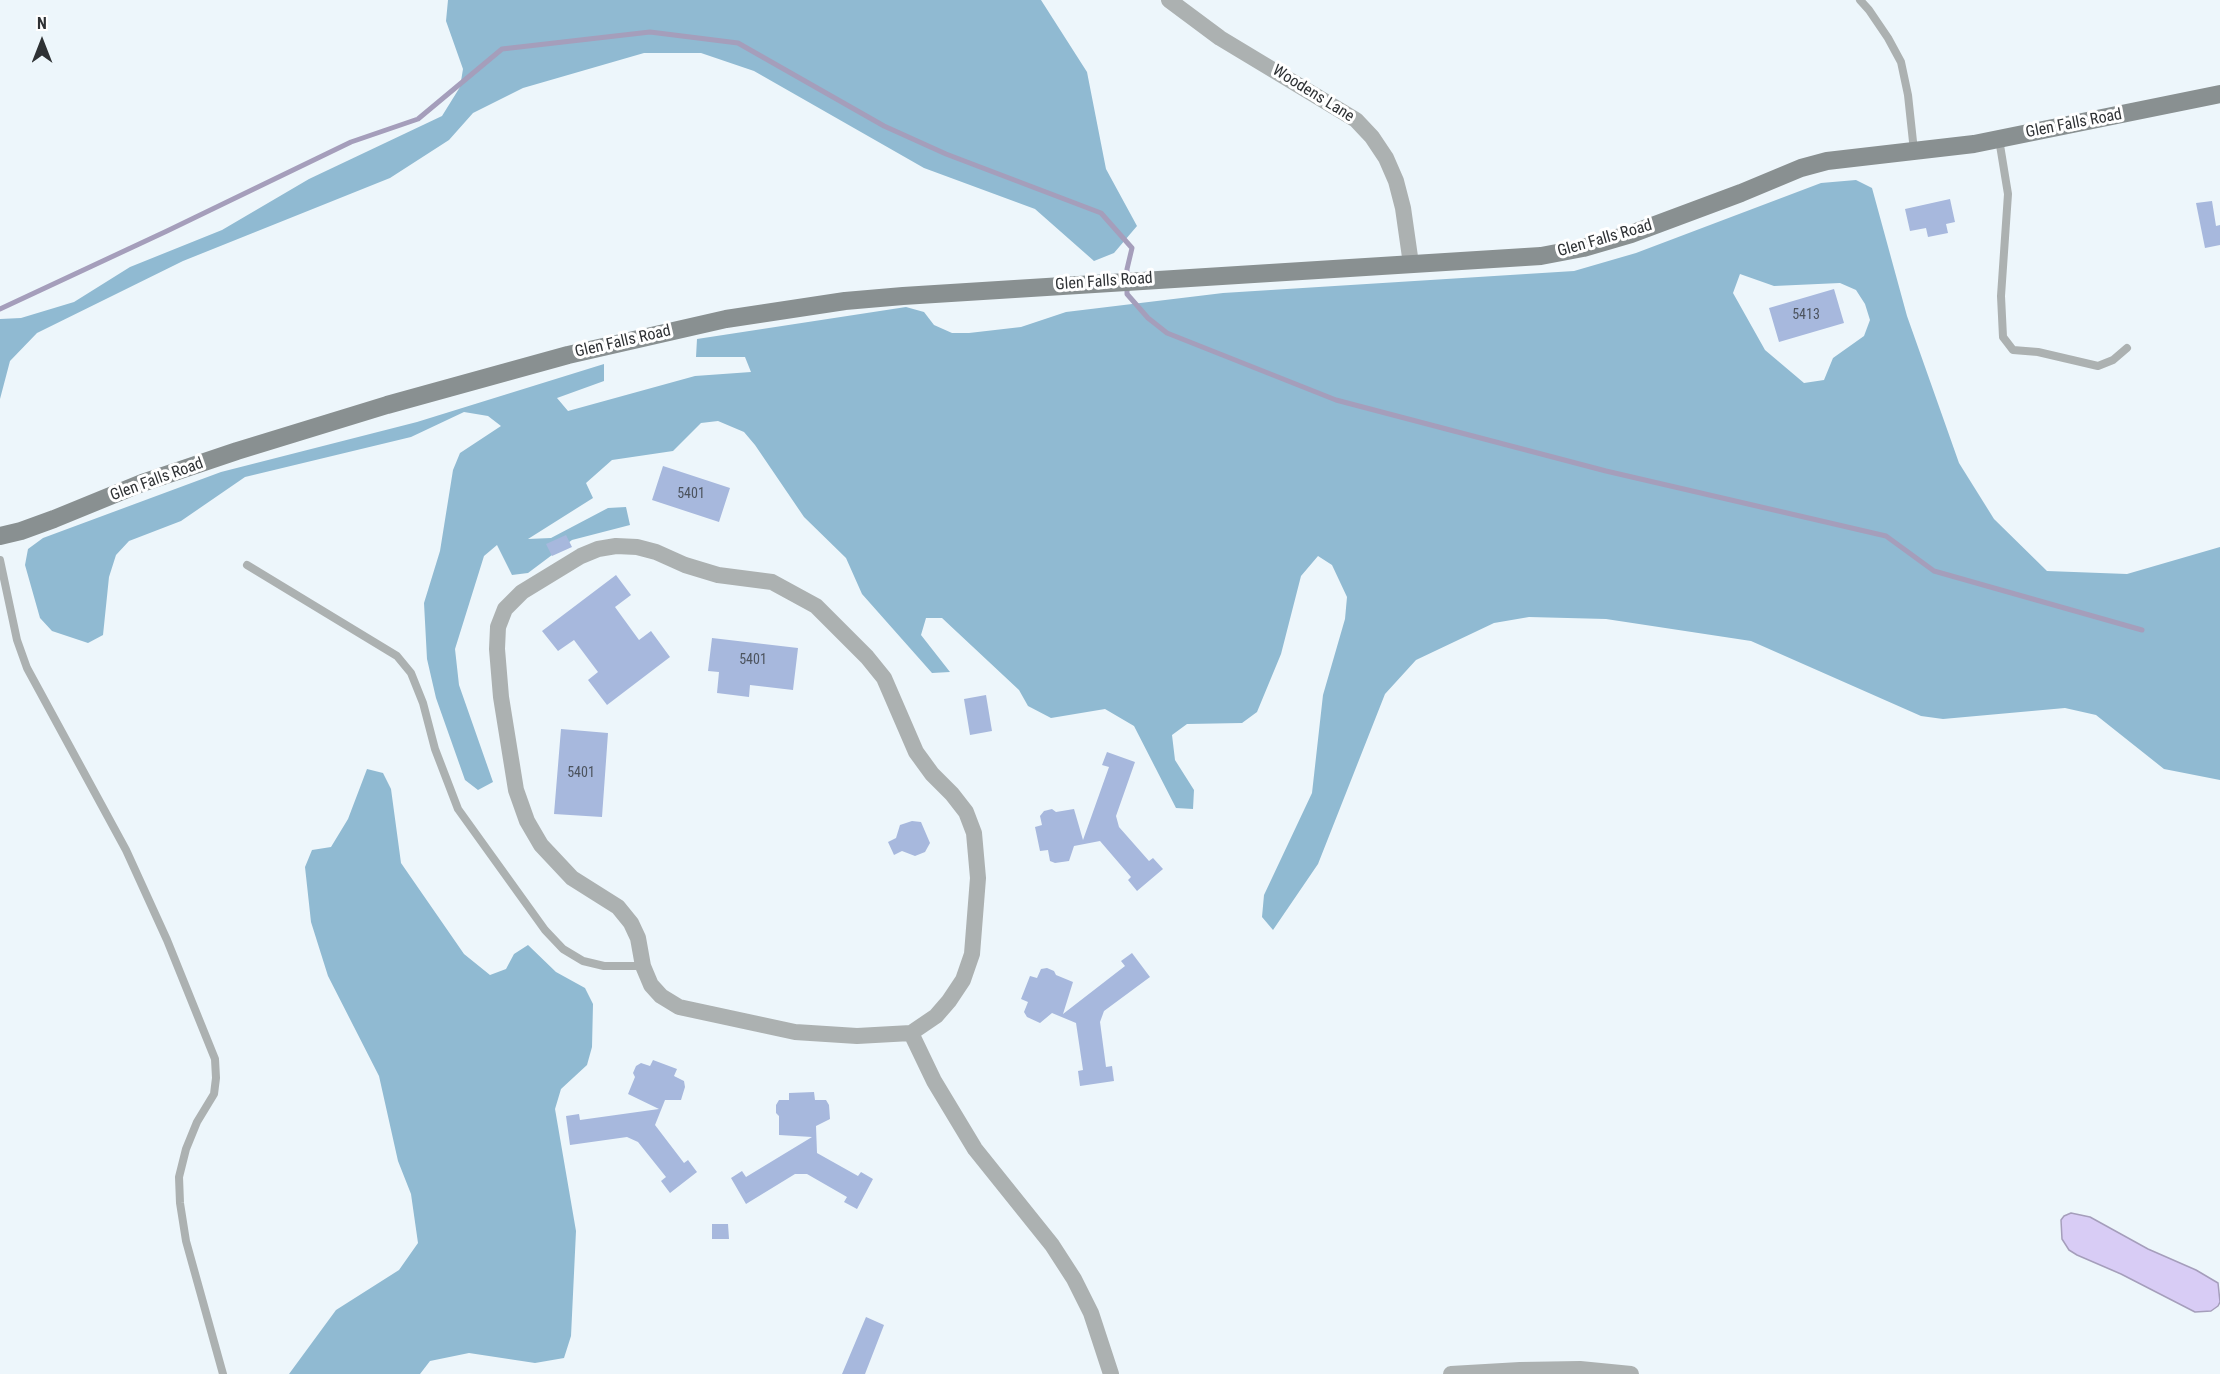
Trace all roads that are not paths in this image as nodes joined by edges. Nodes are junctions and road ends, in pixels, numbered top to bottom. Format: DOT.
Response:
graph roads {
  1 [pos="1168,0"];
  2 [pos="1860,0"];
  3 [pos="2220,94"];
  4 [pos="1999,139"];
  5 [pos="1914,151"];
  6 [pos="1411,264"];
  7 [pos="2127,348"];
  8 [pos="0,536"];
  9 [pos="0,560"];
  10 [pos="248,565"];
  11 [pos="643,966"];
  12 [pos="911,1033"];
  13 [pos="223,1374"];
  14 [pos="1111,1374"];
  15 [pos="1451,1374"];
  16 [pos="1631,1374"];
  1 -- 6 [label="street, Woodens Lane"];
  2 -- 5 [label="lane"];
  3 -- 4 [label="street, Glen Falls Road"];
  4 -- 5 [label="street, Glen Falls Road"];
  4 -- 7 [label="lane"];
  5 -- 6 [label="street, Glen Falls Road"];
  6 -- 8 [label="street, Glen Falls Road"];
  9 -- 13 [label="lane"];
  10 -- 11 [label="lane"];
  11 -- 12 [label="street"];
  11 -- 12 [label="street"];
  12 -- 14 [label="street"];
  15 -- 16 [label="street"];
}
